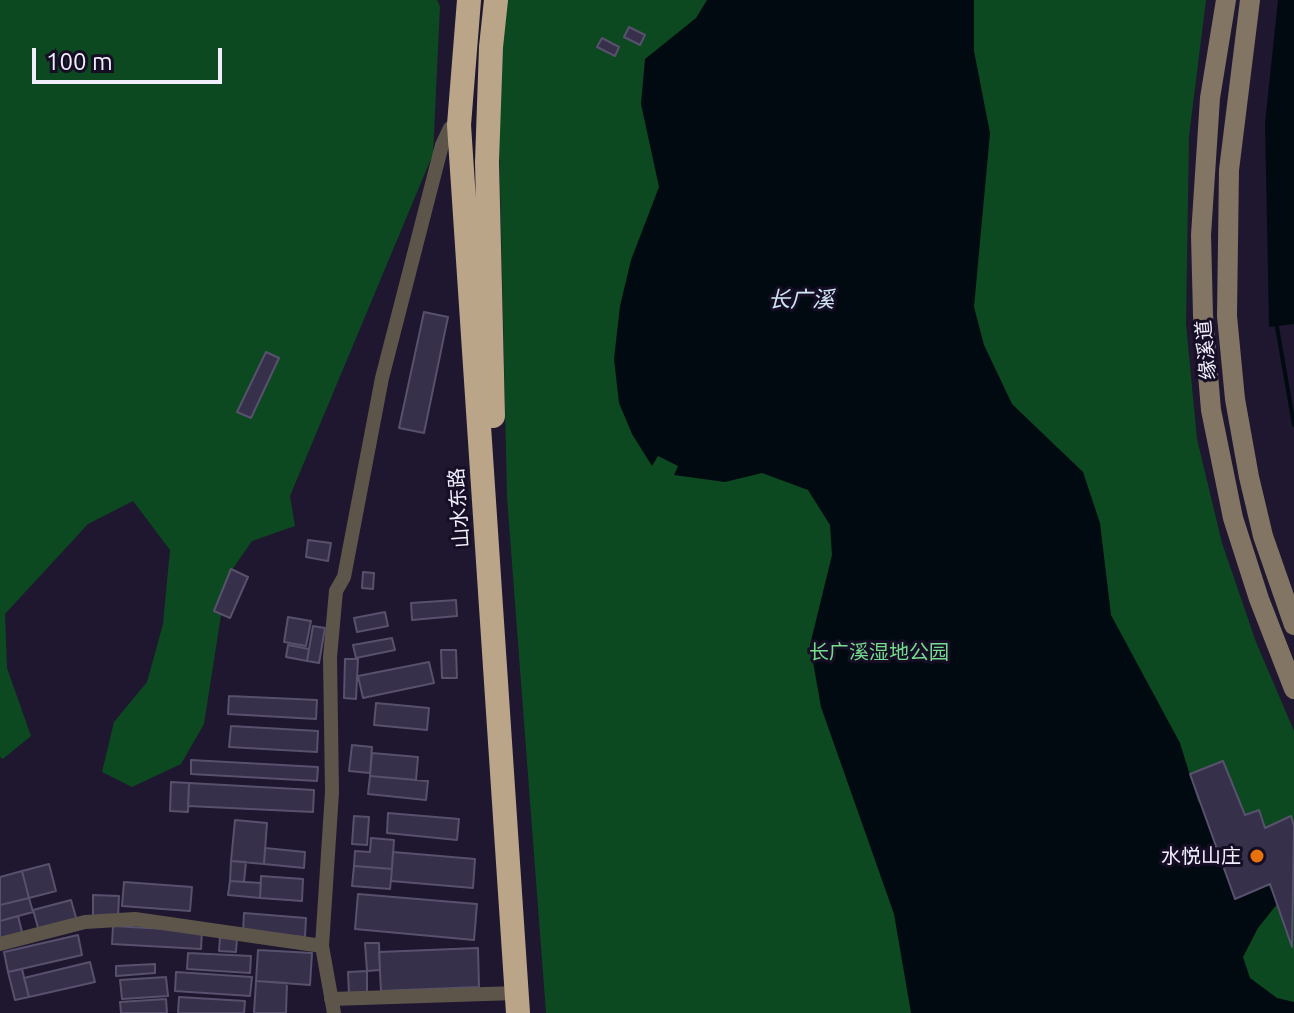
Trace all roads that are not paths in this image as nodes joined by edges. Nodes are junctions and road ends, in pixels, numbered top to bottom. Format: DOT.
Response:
graph roads {
  1 [pos="469,0"];
  2 [pos="496,0"];
  3 [pos="1226,0"];
  4 [pos="1250,0"];
  5 [pos="459,125"];
  6 [pos="486,426"];
  7 [pos="1294,625"];
  8 [pos="1294,689"];
  9 [pos="0,944"];
  10 [pos="322,946"];
  11 [pos="518,1003"];
  12 [pos="332,1006"];
  13 [pos="534,1013"];
  1 -- 5 [label="highway, 山水东路"];
  2 -- 6 [label="highway, 山水东路"];
  3 -- 8 [label="main road, 缘溪道"];
  4 -- 7 [label="main road, 缘溪道"];
  5 -- 6 [label="highway, 山水东路"];
  5 -- 10 [label="street"];
  6 -- 11 [label="highway, 山水东路"];
  6 -- 13 [label="highway, 山水东路"];
  9 -- 10 [label="street"];
  10 -- 12 [label="street"];
  11 -- 12 [label="street"];
}
